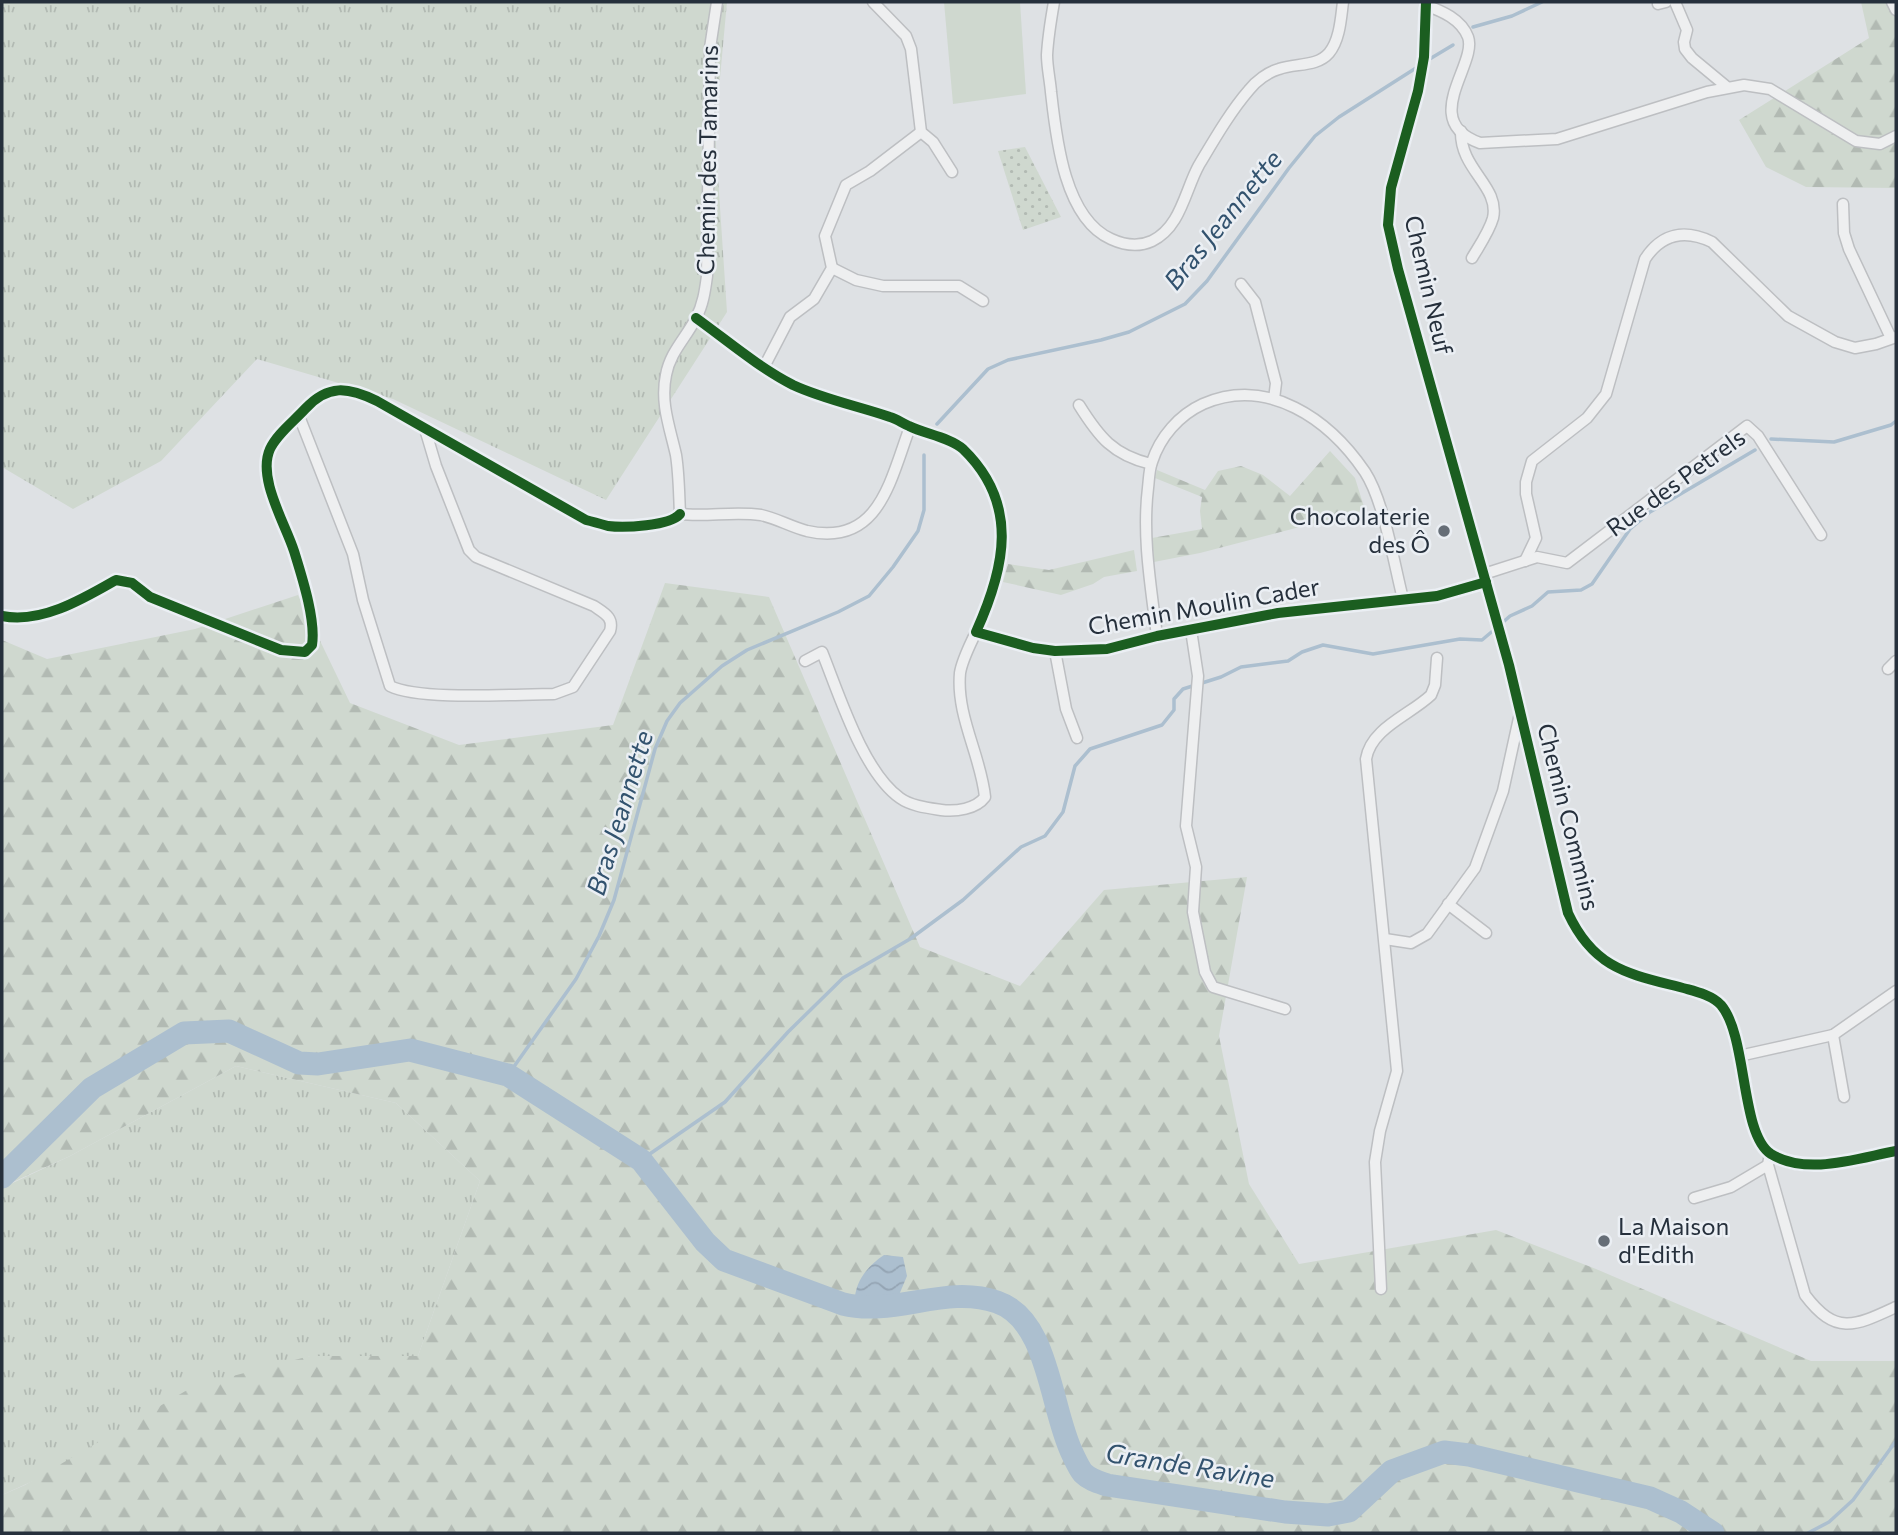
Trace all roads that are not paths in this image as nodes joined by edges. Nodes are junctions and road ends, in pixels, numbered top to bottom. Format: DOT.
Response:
graph roads {
  1 [pos="717,2"];
  2 [pos="873,2"];
  3 [pos="1054,2"];
  4 [pos="1343,2"];
  5 [pos="1675,2"];
  6 [pos="1892,2"];
  7 [pos="1426,3"];
  8 [pos="1896,10"];
  9 [pos="1727,87"];
  10 [pos="1461,131"];
  11 [pos="921,132"];
  12 [pos="1896,136"];
  13 [pos="953,172"];
  14 [pos="1843,204"];
  15 [pos="1472,258"];
  16 [pos="832,268"];
  17 [pos="1241,284"];
  18 [pos="983,301"];
  19 [pos="696,318"];
  20 [pos="1894,337"];
  21 [pos="764,367"];
  22 [pos="1274,399"];
  23 [pos="1079,405"];
  24 [pos="299,415"];
  25 [pos="910,427"];
  26 [pos="425,429"];
  27 [pos="1151,464"];
  28 [pos="680,514"];
  29 [pos="1821,535"];
  30 [pos="1525,561"];
  31 [pos="1485,578"];
  32 [pos="1403,599"];
  33 [pos="2,615"];
  34 [pos="1191,630"];
  35 [pos="975,632"];
  36 [pos="1157,636"];
  37 [pos="1502,639"];
  38 [pos="1055,651"];
  39 [pos="1437,658"];
  40 [pos="805,661"];
  41 [pos="1896,661"];
  42 [pos="1888,669"];
  43 [pos="1520,713"];
  44 [pos="1077,738"];
  45 [pos="1448,904"];
  46 [pos="1486,933"];
  47 [pos="1385,939"];
  48 [pos="1896,991"];
  49 [pos="1285,1009"];
  50 [pos="1833,1035"];
  51 [pos="1739,1056"];
  52 [pos="1844,1097"];
  53 [pos="1896,1151"];
  54 [pos="1769,1159"];
  55 [pos="1694,1198"];
  56 [pos="1381,1289"];
  57 [pos="1896,1307"];
  1 -- 19 [label="street, Chemin des Tamarins"];
  2 -- 11 [label="street"];
  3 -- 4 [label="street"];
  5 -- 9 [label="street"];
  6 -- 8 [label="street"];
  7 -- 10 [label="street"];
  7 -- 31 [label="street, Chemin Neuf"];
  9 -- 10 [label="street"];
  9 -- 12 [label="street"];
  10 -- 15 [label="street"];
  11 -- 13 [label="street"];
  11 -- 16 [label="street"];
  14 -- 20 [label="street"];
  16 -- 18 [label="street"];
  16 -- 21 [label="street"];
  17 -- 22 [label="street"];
  19 -- 21 [label="street"];
  19 -- 28 [label="street, Chemin des Tamarins"];
  20 -- 30 [label="street"];
  21 -- 25 [label="street"];
  22 -- 27 [label="street"];
  22 -- 32 [label="street"];
  23 -- 27 [label="street"];
  24 -- 26 [label="street"];
  24 -- 26 [label="street"];
  24 -- 33 [label="street"];
  25 -- 28 [label="street"];
  25 -- 35 [label="street"];
  26 -- 28 [label="street"];
  27 -- 36 [label="street"];
  29 -- 30 [label="street, Rue des Petrels"];
  30 -- 31 [label="street, Rue des Petrels"];
  31 -- 32 [label="street, Chemin Moulin Cader"];
  31 -- 37 [label="street, Chemin Neuf"];
  32 -- 34 [label="street, Chemin Moulin Cader"];
  34 -- 36 [label="street, Chemin Moulin Cader"];
  34 -- 49 [label="street"];
  35 -- 38 [label="street, Chemin Moulin Cader"];
  35 -- 40 [label="street"];
  36 -- 38 [label="street, Chemin Moulin Cader"];
  37 -- 43 [label="street, Chemin Commins"];
  38 -- 44 [label="street"];
  39 -- 47 [label="street"];
  41 -- 42 [label="street"];
  43 -- 45 [label="street"];
  43 -- 51 [label="street, Chemin Commins"];
  45 -- 46 [label="street"];
  45 -- 47 [label="street"];
  47 -- 56 [label="street"];
  48 -- 50 [label="street"];
  50 -- 51 [label="street"];
  50 -- 52 [label="street"];
  51 -- 54 [label="street, Chemin Commins"];
  53 -- 54 [label="street"];
  54 -- 55 [label="street"];
  54 -- 57 [label="street, Chemin Commins"];
}
